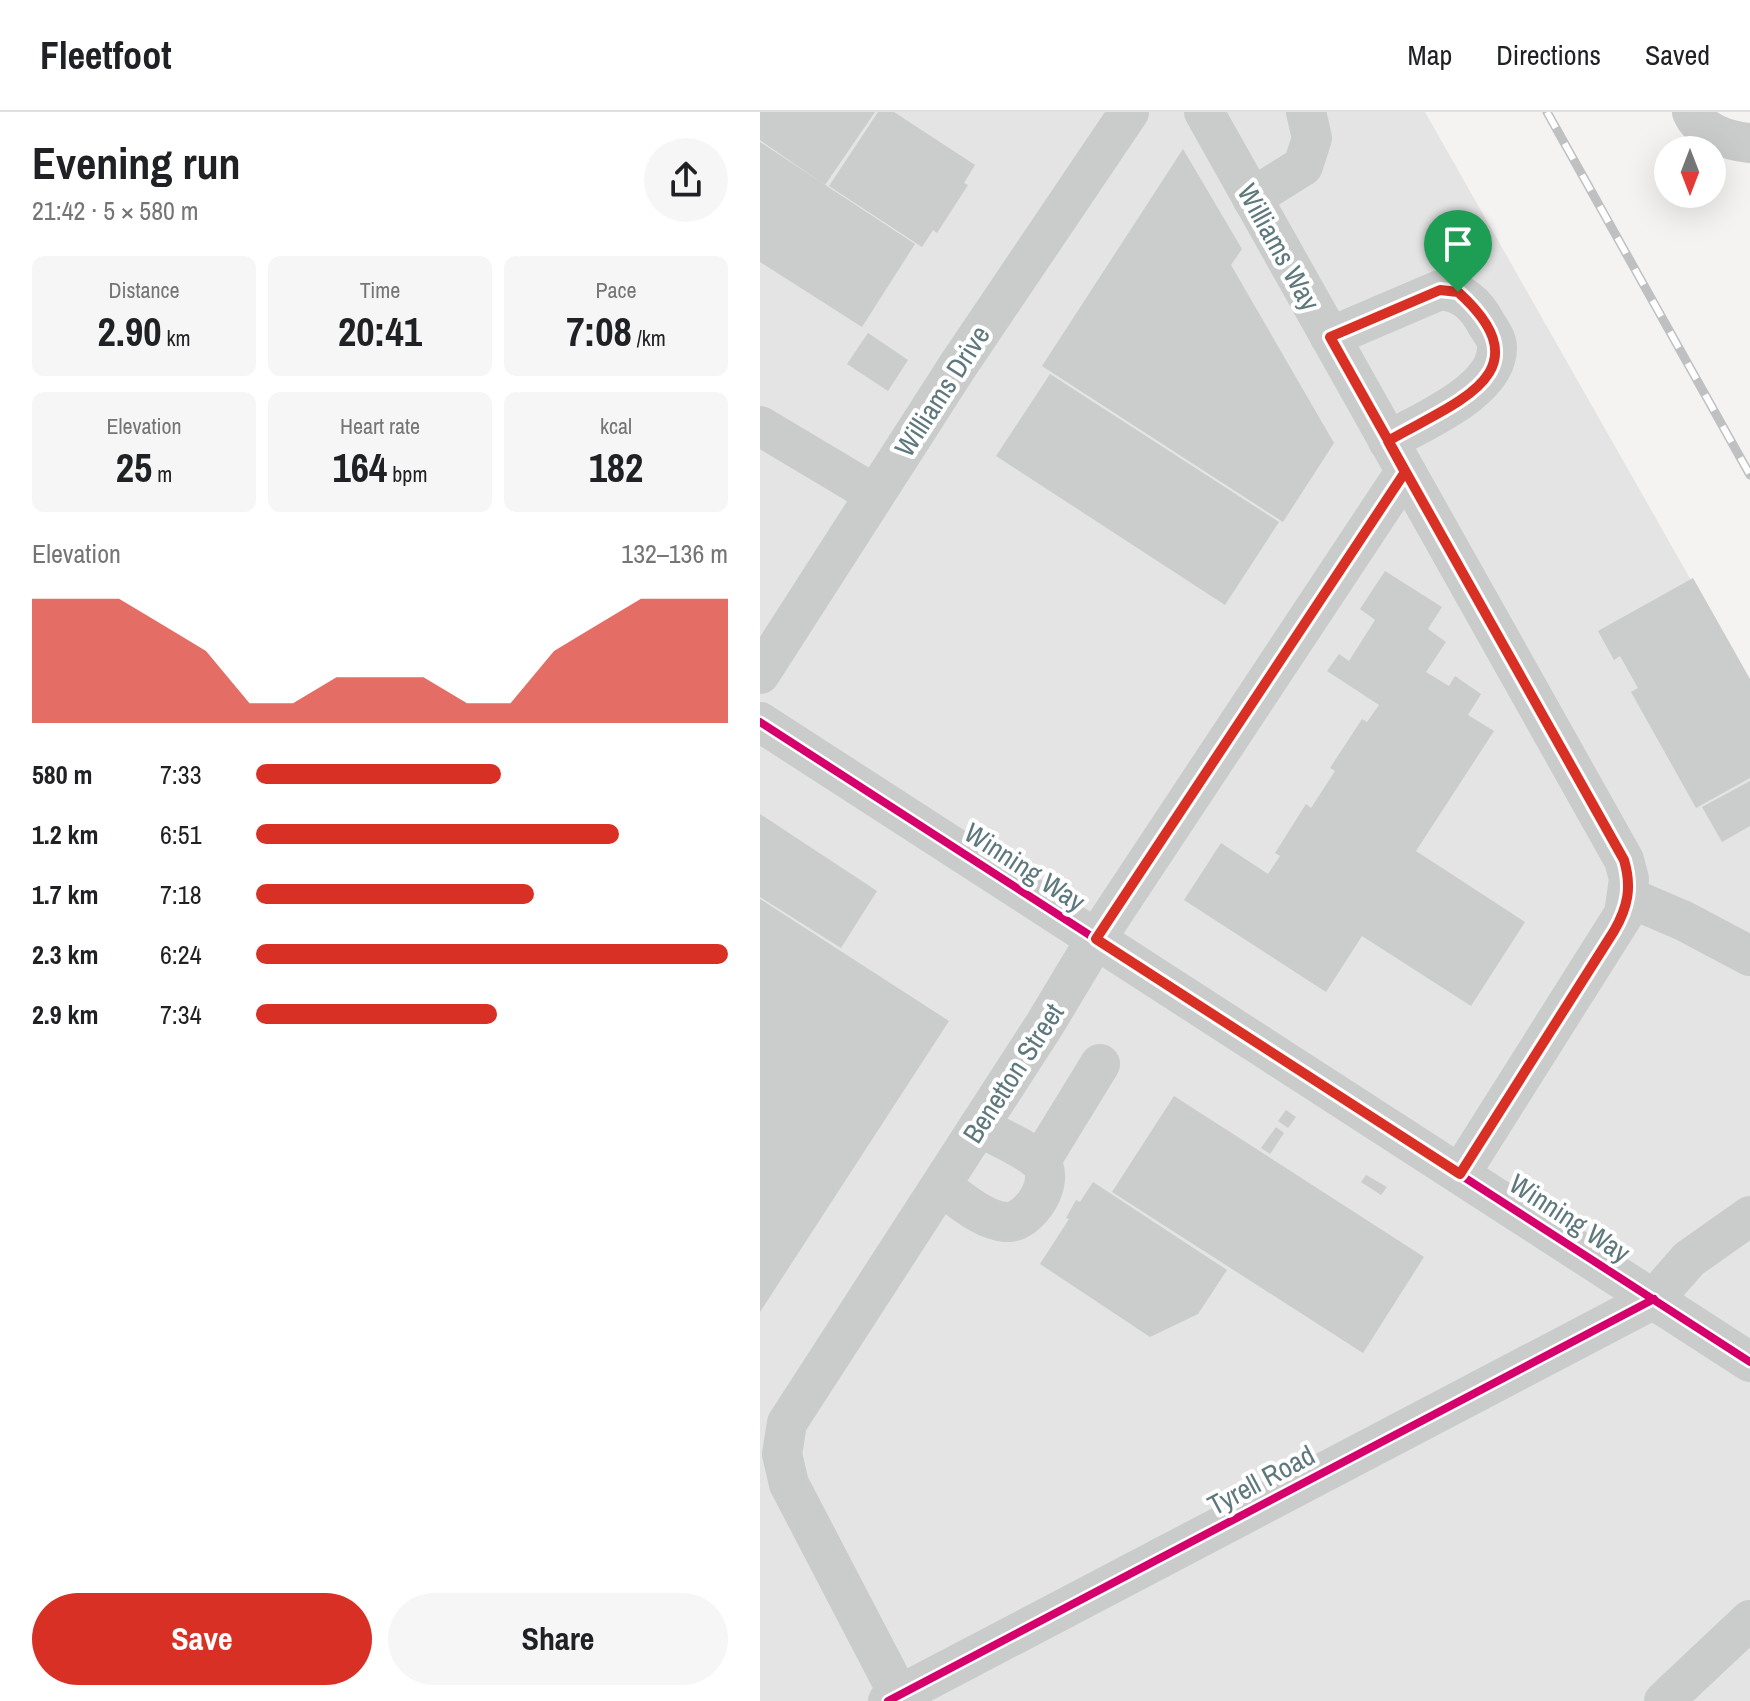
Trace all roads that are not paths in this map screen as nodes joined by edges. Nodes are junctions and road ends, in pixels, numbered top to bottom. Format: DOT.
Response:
graph roads {
  1 [pos="1129,112"];
  2 [pos="1204,112"];
  3 [pos="1306,112"];
  4 [pos="1692,112"];
  5 [pos="1750,143"];
  6 [pos="1252,198"];
  7 [pos="1330,337"];
  8 [pos="760,426"];
  9 [pos="1396,457"];
  10 [pos="874,494"];
  11 [pos="760,674"];
  12 [pos="760,722"];
  13 [pos="1628,897"];
  14 [pos="1096,939"];
  15 [pos="1750,956"];
  16 [pos="1100,1064"];
  17 [pos="979,1126"];
  18 [pos="1040,1162"];
  19 [pos="1460,1174"];
  20 [pos="941,1186"];
  21 [pos="1750,1216"];
  22 [pos="1654,1299"];
  23 [pos="1750,1362"];
  24 [pos="771,1448"];
  25 [pos="1750,1620"];
  26 [pos="894,1698"];
  27 [pos="1664,1701"];
  1 -- 10 [label="street, Williams Drive"];
  2 -- 6 [label="street, Williams Way"];
  3 -- 6 [label="street"];
  4 -- 5 [label="street"];
  6 -- 7 [label="street, Williams Way"];
  7 -- 9 [label="street, Williams Way"];
  7 -- 9 [label="street"];
  8 -- 10 [label="street"];
  9 -- 13 [label="street, Williams Way"];
  9 -- 14 [label="street, Benetton Street"];
  10 -- 11 [label="street, Williams Drive"];
  12 -- 14 [label="street, Winning Way"];
  13 -- 15 [label="street"];
  13 -- 19 [label="street"];
  14 -- 17 [label="street, Benetton Street"];
  14 -- 19 [label="street, Winning Way"];
  16 -- 18 [label="street"];
  17 -- 18 [label="street"];
  17 -- 20 [label="street, Benetton Street"];
  18 -- 20 [label="street"];
  19 -- 22 [label="street, Winning Way"];
  20 -- 24 [label="street, Benetton Street"];
  21 -- 22 [label="street"];
  22 -- 23 [label="street, Winning Way"];
  22 -- 26 [label="street, Tyrell Road"];
  24 -- 26 [label="street, Benetton Street"];
  25 -- 27 [label="street"];
}
